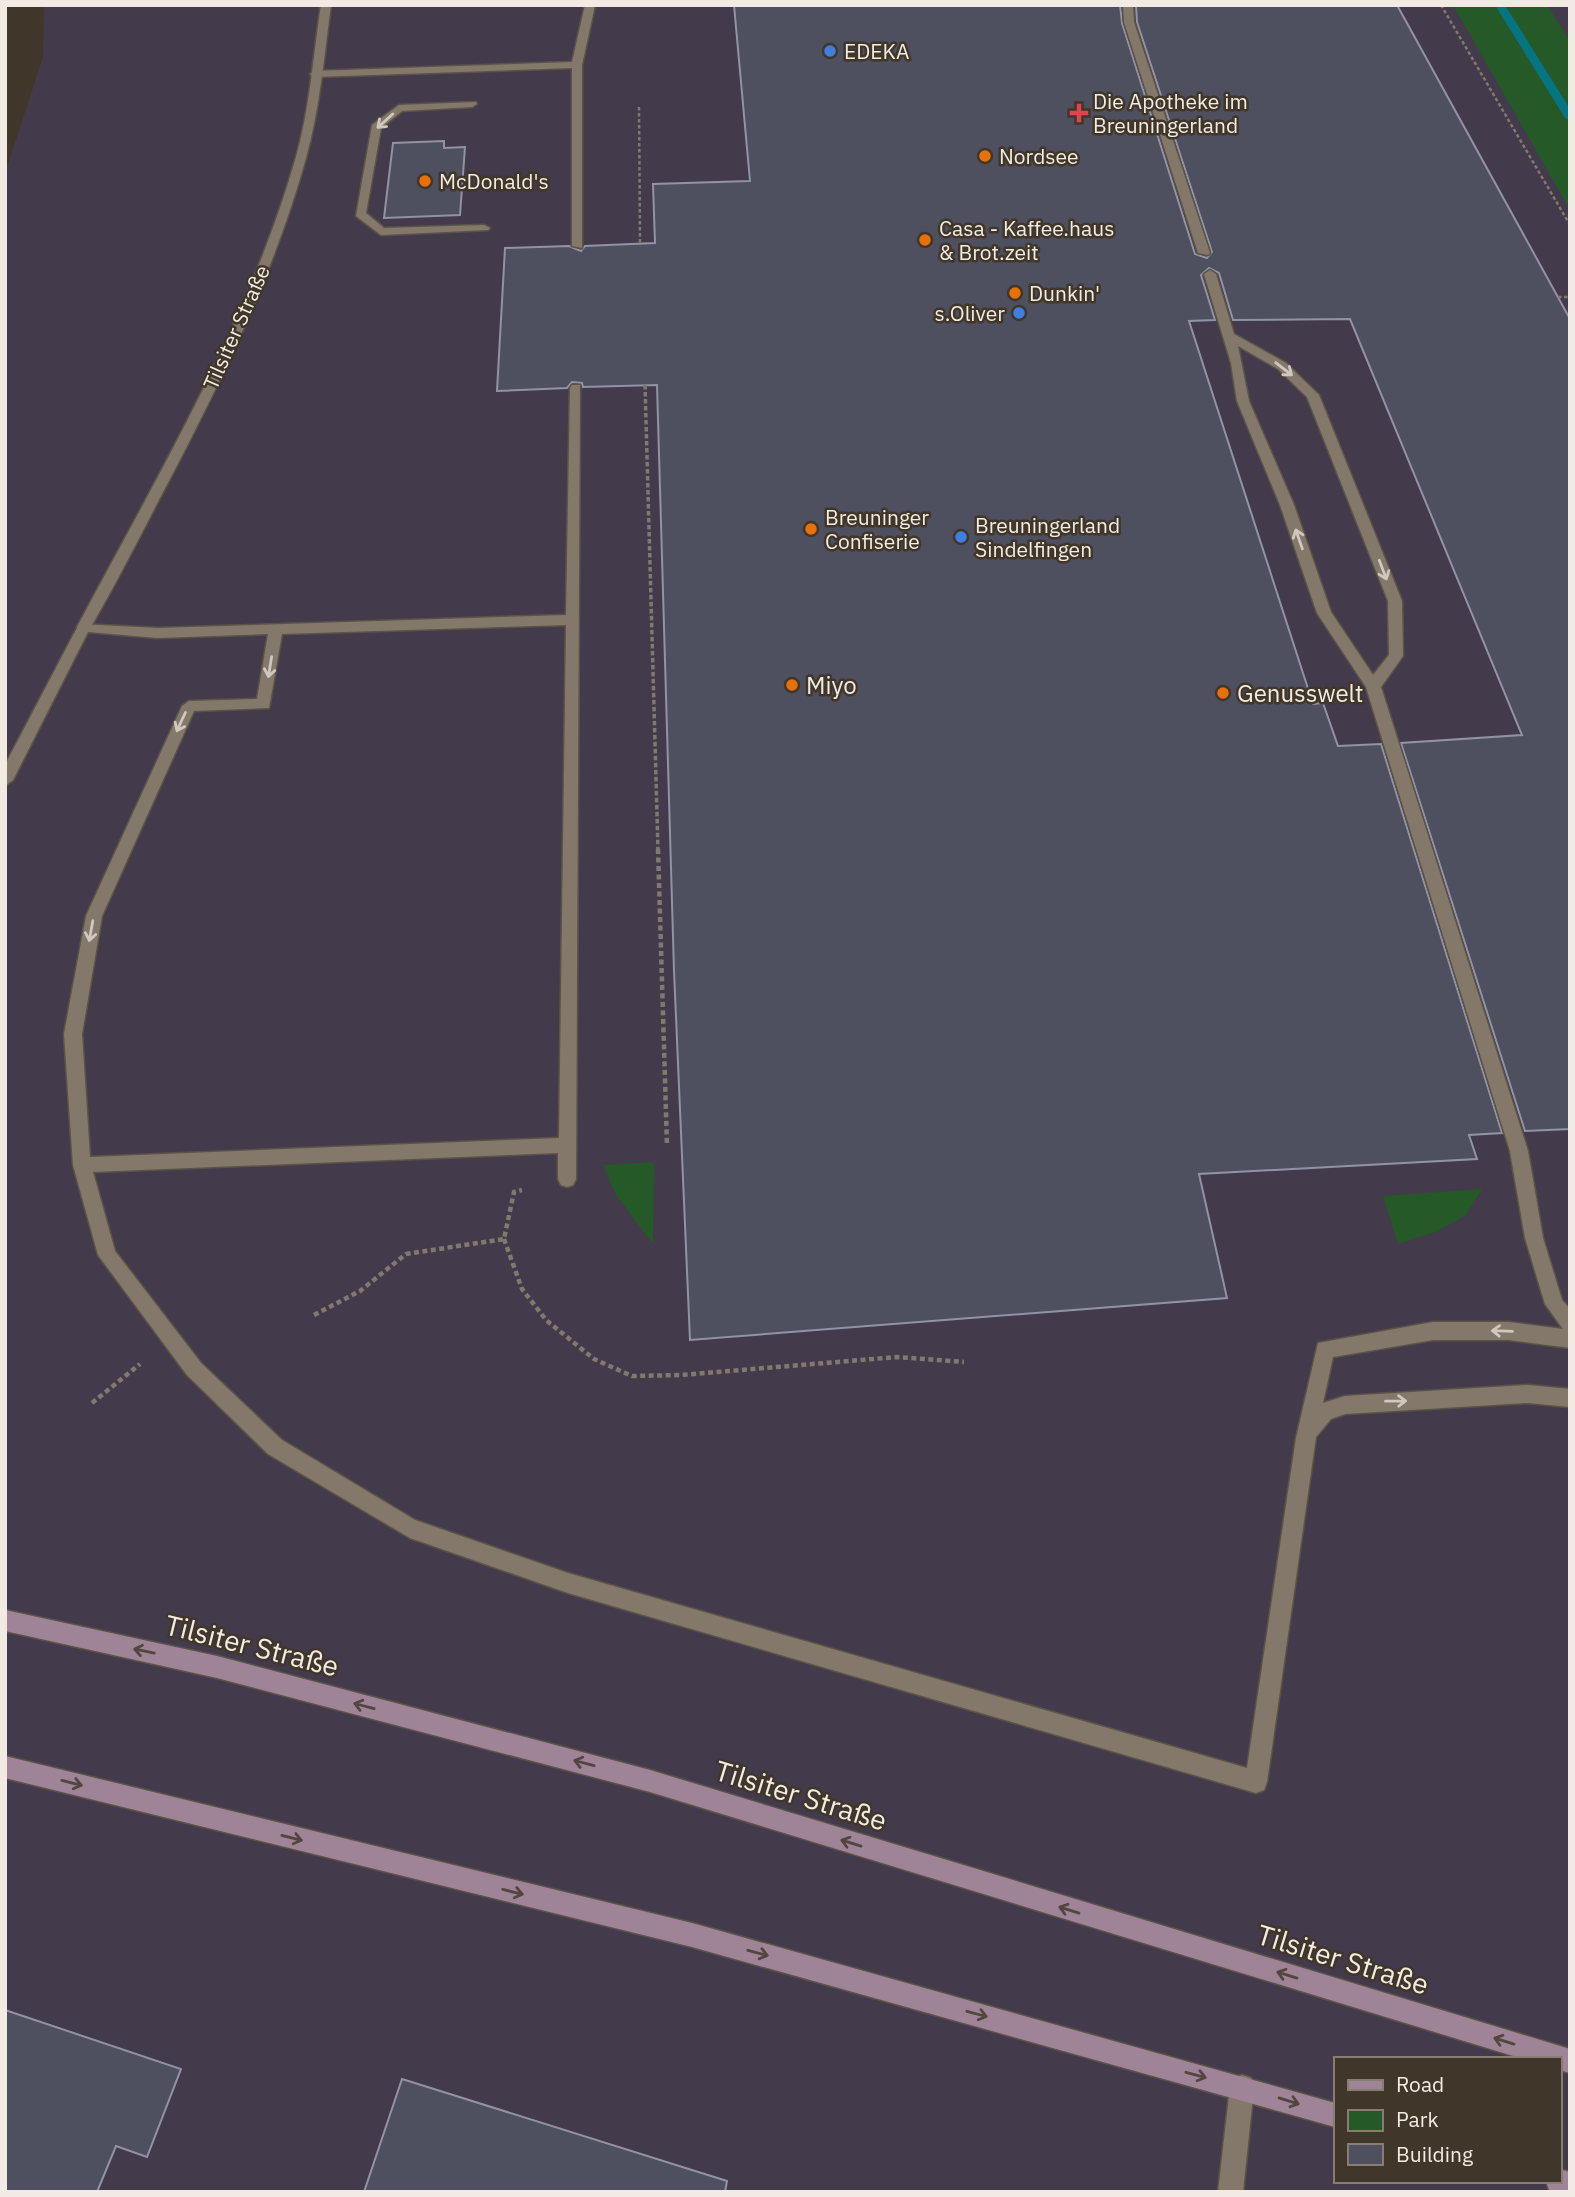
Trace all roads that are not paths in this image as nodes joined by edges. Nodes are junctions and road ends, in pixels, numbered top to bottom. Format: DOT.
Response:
graph roads {
  1 [pos="326,5"];
  2 [pos="590,5"];
  3 [pos="1128,5"];
  4 [pos="578,65"];
  5 [pos="315,74"];
  6 [pos="472,104"];
  7 [pos="484,228"];
  8 [pos="578,246"];
  9 [pos="1204,253"];
  10 [pos="1210,274"];
  11 [pos="1226,334"];
  12 [pos="576,388"];
  13 [pos="573,620"];
  14 [pos="84,627"];
  15 [pos="276,629"];
  16 [pos="1373,686"];
  17 [pos="5,780"];
  18 [pos="566,1145"];
  19 [pos="82,1165"];
  20 [pos="567,1179"];
  21 [pos="1570,1323"];
  22 [pos="1570,1339"];
  23 [pos="1570,1398"];
  24 [pos="1306,1438"];
  25 [pos="5,1620"];
  26 [pos="5,1767"];
  27 [pos="1557,2057"];
  28 [pos="1242,2087"];
  29 [pos="1334,2115"];
  30 [pos="1230,2192"];
  1 -- 5 [label="street, Tilsiter Straße"];
  2 -- 4 [label="street"];
  3 -- 9 [label="street"];
  4 -- 5 [label="street"];
  4 -- 8 [label="street"];
  5 -- 14 [label="street, Tilsiter Straße"];
  6 -- 7 [label="street, one-way"];
  10 -- 11 [label="street"];
  16 -- 11 [label="street, one-way"];
  11 -- 16 [label="street, one-way"];
  12 -- 13 [label="street"];
  13 -- 15 [label="street"];
  13 -- 18 [label="street"];
  14 -- 15 [label="street"];
  14 -- 17 [label="street, Tilsiter Straße"];
  15 -- 19 [label="street, one-way"];
  16 -- 21 [label="street"];
  18 -- 19 [label="street"];
  18 -- 20 [label="street"];
  19 -- 24 [label="street"];
  22 -- 24 [label="street, one-way"];
  24 -- 23 [label="street, one-way"];
  27 -- 25 [label="main road, Tilsiter Straße, one-way"];
  26 -- 28 [label="main road, one-way"];
  28 -- 29 [label="main road, one-way"];
  28 -- 30 [label="street"];
}
